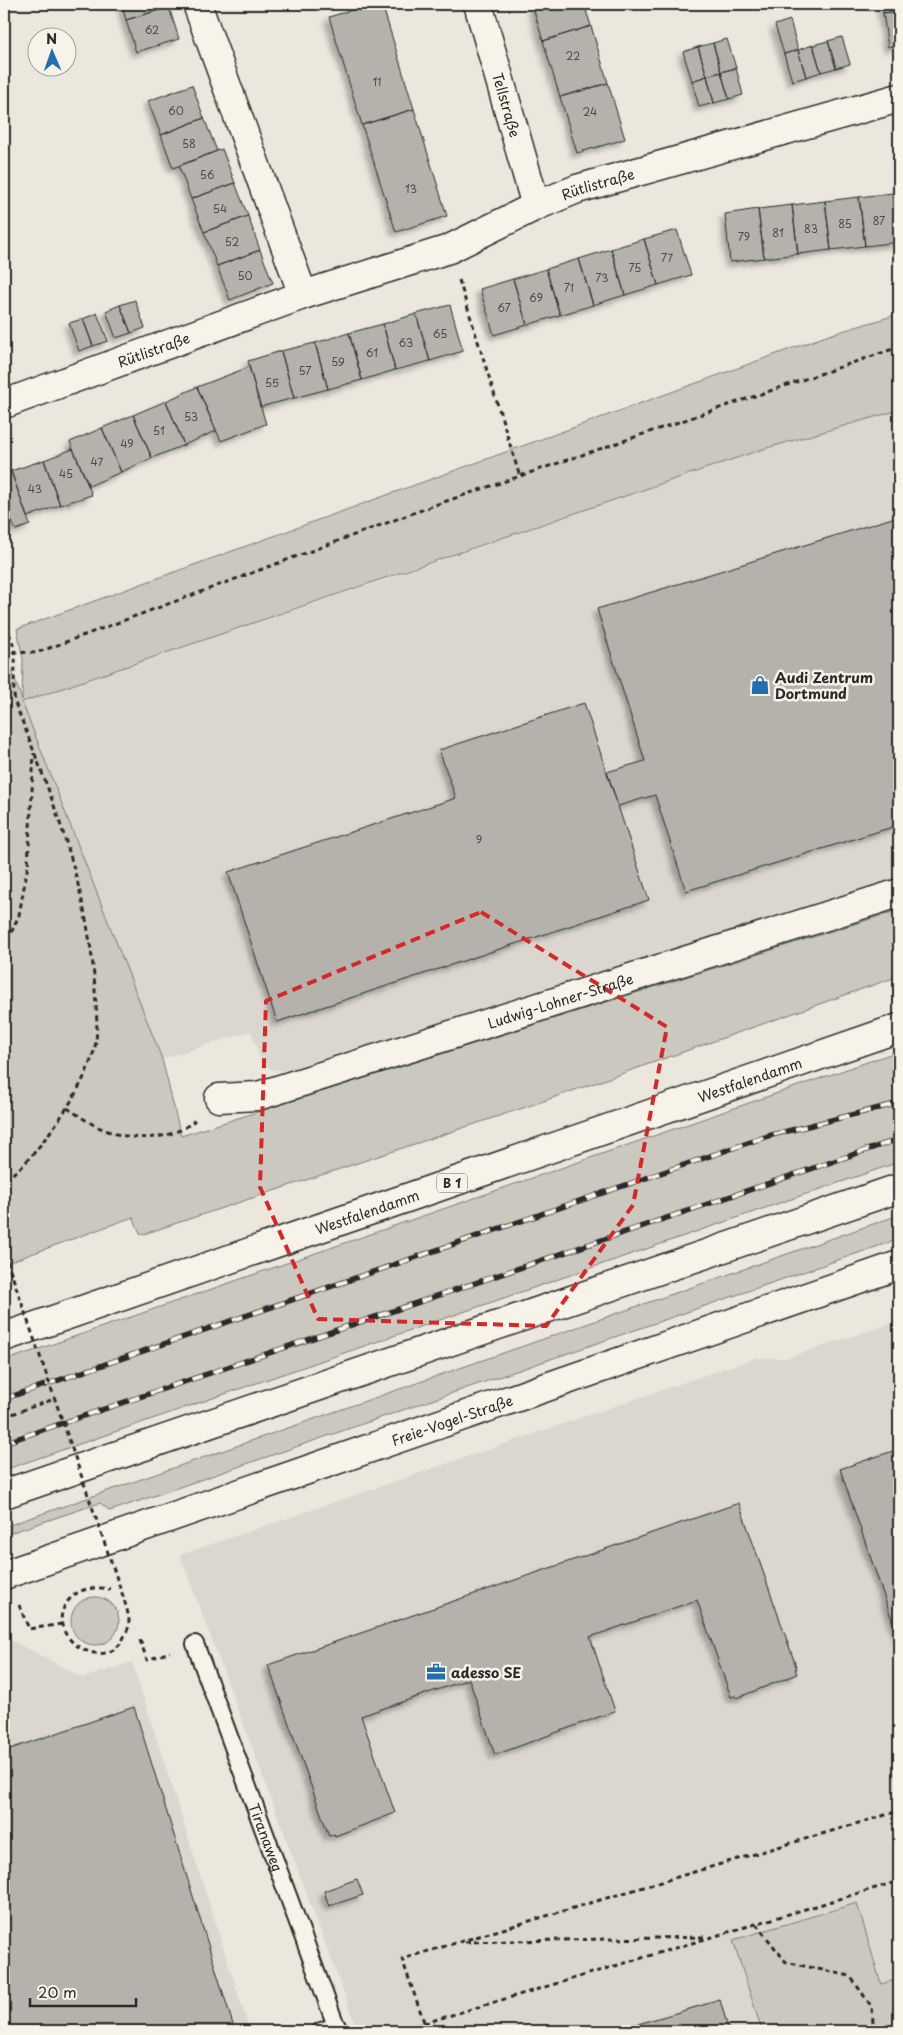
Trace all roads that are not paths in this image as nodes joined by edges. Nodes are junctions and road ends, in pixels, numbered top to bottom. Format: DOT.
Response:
graph roads {
  1 [pos="197,4"];
  2 [pos="478,4"];
  3 [pos="899,98"];
  4 [pos="536,206"];
  5 [pos="304,295"];
  6 [pos="4,404"];
  7 [pos="899,893"];
  8 [pos="899,1028"];
  9 [pos="219,1098"];
  10 [pos="899,1188"];
  11 [pos="899,1265"];
  12 [pos="4,1337"];
  13 [pos="4,1494"];
  14 [pos="4,1575"];
  15 [pos="195,1644"];
  16 [pos="332,2030"];
  1 -- 5 [label="main road"];
  2 -- 4 [label="main road, Tellstraße"];
  3 -- 4 [label="main road, Rütlistraße"];
  4 -- 5 [label="main road, Rütlistraße"];
  5 -- 6 [label="main road, Rütlistraße"];
  7 -- 9 [label="main road, Ludwig-Lohner-Straße"];
  8 -- 12 [label="main road, Westfalendamm / B 1"];
  10 -- 13 [label="main road"];
  11 -- 14 [label="main road, Freie-Vogel-Straße"];
  15 -- 16 [label="lane, Tiranaweg"];
}
